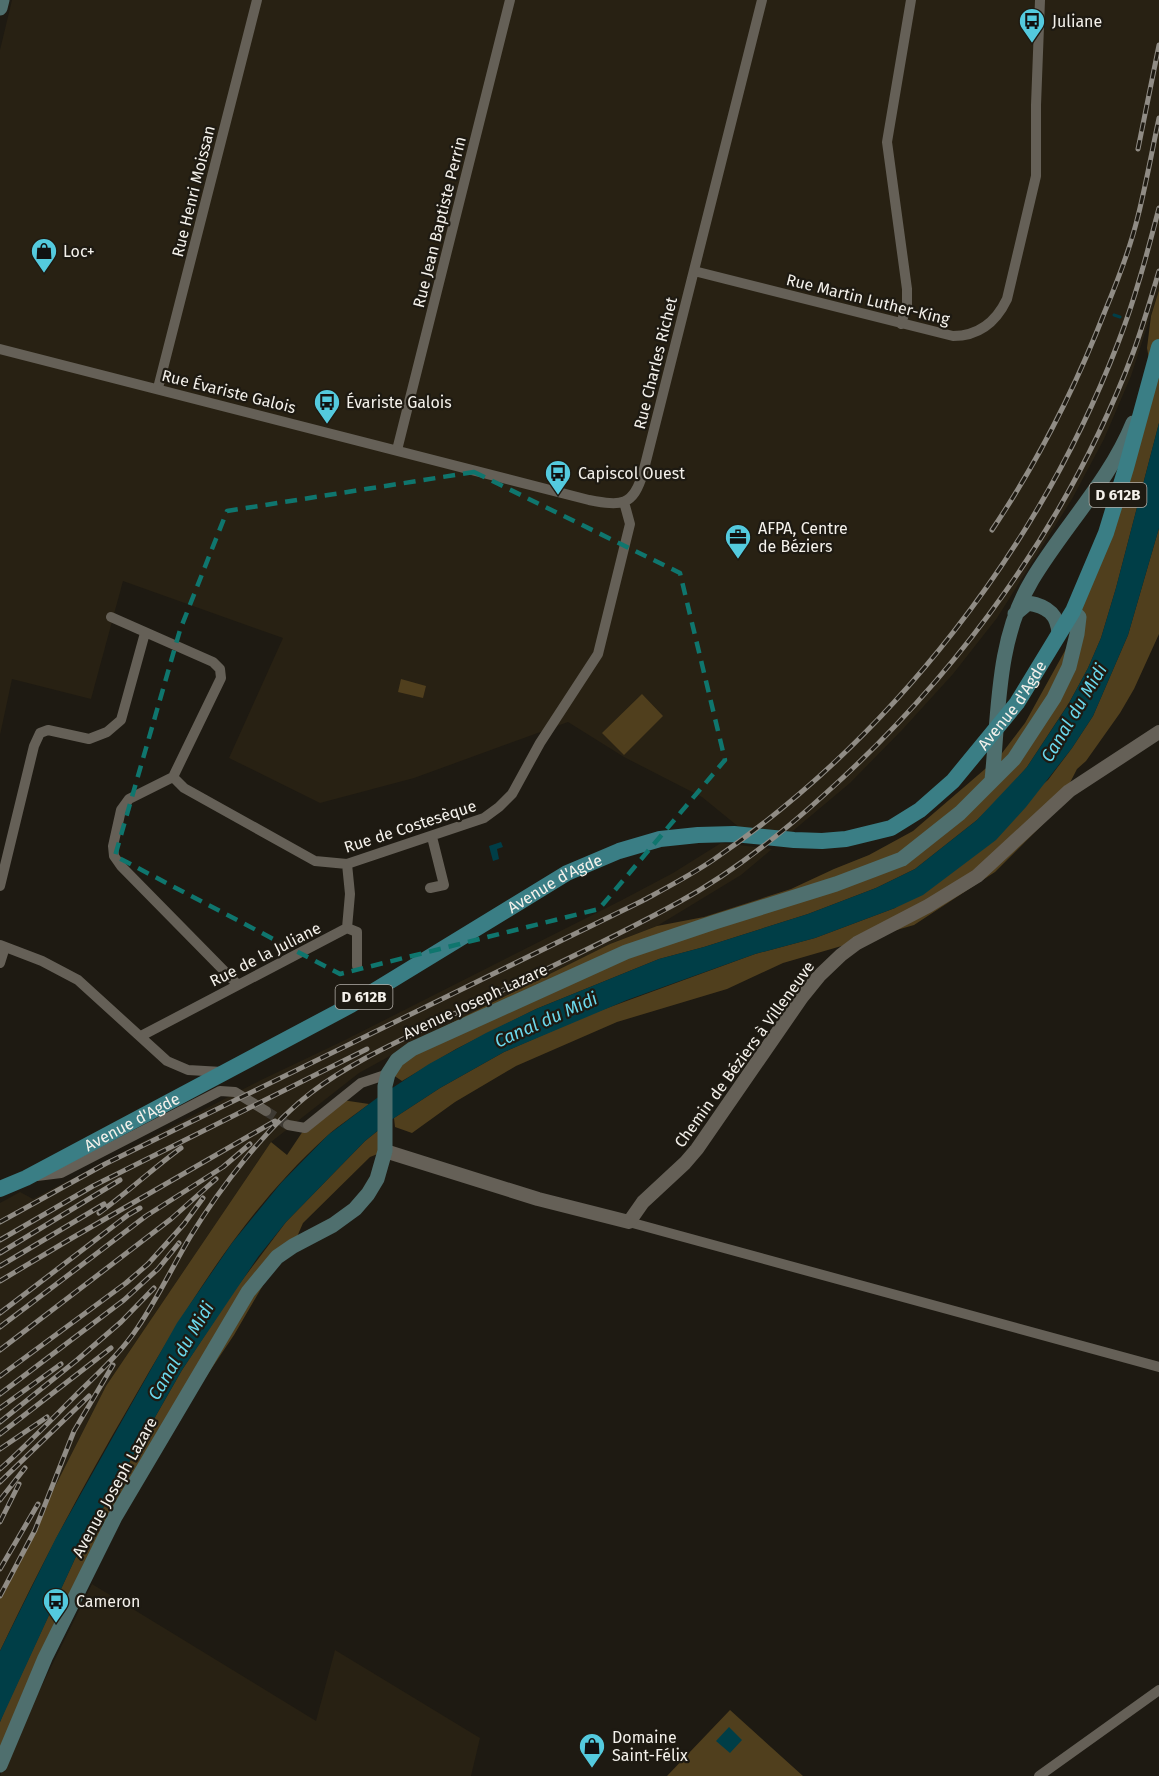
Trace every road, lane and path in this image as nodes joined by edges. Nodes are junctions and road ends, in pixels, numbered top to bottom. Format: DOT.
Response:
graph roads {
  1 [pos="2,0"];
  2 [pos="257,0"];
  3 [pos="510,0"];
  4 [pos="762,0"];
  5 [pos="911,0"];
  6 [pos="1040,0"];
  7 [pos="0,8"];
  8 [pos="694,271"];
  9 [pos="901,324"];
  10 [pos="1159,347"];
  11 [pos="0,349"];
  12 [pos="1152,376"];
  13 [pos="158,388"];
  14 [pos="397,450"];
  15 [pos="624,502"];
  16 [pos="1073,611"];
  17 [pos="1015,614"];
  18 [pos="111,617"];
  19 [pos="145,633"];
  20 [pos="1059,634"];
  21 [pos="1159,732"];
  22 [pos="173,777"];
  23 [pos="992,780"];
  24 [pos="432,837"];
  25 [pos="347,864"];
  26 [pos="0,886"];
  27 [pos="430,888"];
  28 [pos="347,928"];
  29 [pos="3,946"];
  30 [pos="0,963"];
  31 [pos="357,966"];
  32 [pos="238,985"];
  33 [pos="141,1036"];
  34 [pos="228,1071"];
  35 [pos="387,1080"];
  36 [pos="266,1111"];
  37 [pos="288,1125"];
  38 [pos="385,1145"];
  39 [pos="26,1178"];
  40 [pos="0,1189"];
  41 [pos="629,1222"];
  42 [pos="1159,1367"];
  43 [pos="1159,1690"];
  44 [pos="0,1765"];
  45 [pos="1039,1776"];
  1 -- 7 [label="main road"];
  2 -- 13 [label="street, Rue Henri Moissan"];
  3 -- 14 [label="street, Rue Jean Baptiste Perrin"];
  4 -- 8 [label="street, Rue Charles Richet"];
  5 -- 9 [label="street"];
  6 -- 9 [label="street, Rue Martin Luther-King"];
  8 -- 9 [label="street, Rue Martin Luther-King"];
  8 -- 15 [label="street, Rue Charles Richet"];
  10 -- 12 [label="main road, D 612B"];
  11 -- 13 [label="street, Rue Évariste Galois"];
  12 -- 16 [label="main road, D 612B"];
  12 -- 17 [label="main road"];
  13 -- 14 [label="street, Rue Évariste Galois"];
  14 -- 15 [label="street, Rue Évariste Galois"];
  15 -- 24 [label="street, Rue de Costesèque"];
  16 -- 20 [label="main road, Avenue d'Agde / D 612B"];
  16 -- 23 [label="main road, Avenue Joseph Lazare"];
  17 -- 20 [label="main road"];
  17 -- 23 [label="main road"];
  18 -- 19 [label="street"];
  19 -- 22 [label="street"];
  19 -- 26 [label="street"];
  20 -- 34 [label="main road, Avenue d'Agde / D 612B"];
  21 -- 41 [label="street, Chemin de Béziers à Villeneuve"];
  22 -- 25 [label="street, Rue de Costesèque"];
  22 -- 32 [label="street"];
  23 -- 35 [label="main road, Avenue Joseph Lazare"];
  24 -- 25 [label="street, Rue de Costesèque"];
  24 -- 27 [label="street"];
  25 -- 28 [label="street, Rue de la Juliane"];
  28 -- 31 [label="street"];
  28 -- 32 [label="street, Rue de la Juliane"];
  29 -- 30 [label="street"];
  29 -- 33 [label="street"];
  32 -- 33 [label="street, Rue de la Juliane"];
  33 -- 34 [label="street"];
  34 -- 39 [label="main road, Avenue d'Agde / D 612B"];
  35 -- 37 [label="street"];
  35 -- 38 [label="main road, Avenue Joseph Lazare"];
  36 -- 39 [label="street"];
  38 -- 41 [label="street"];
  38 -- 44 [label="main road, Avenue Joseph Lazare"];
  39 -- 40 [label="main road, Avenue d'Agde / D 612B"];
  41 -- 42 [label="street"];
  43 -- 45 [label="street"];
}
